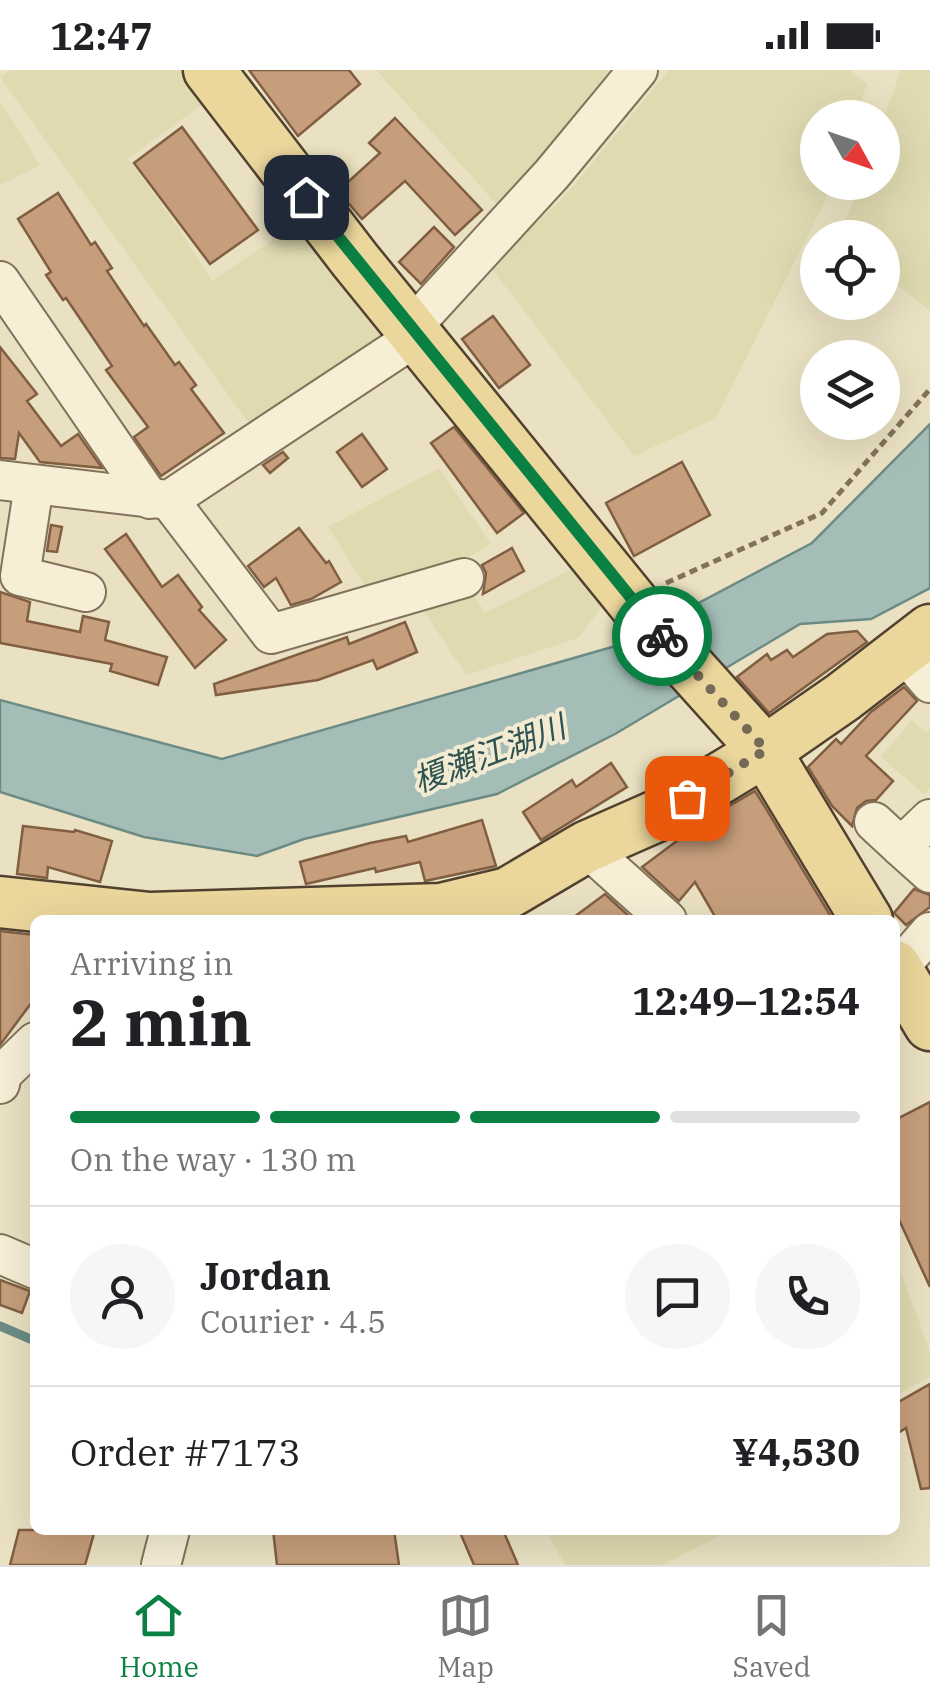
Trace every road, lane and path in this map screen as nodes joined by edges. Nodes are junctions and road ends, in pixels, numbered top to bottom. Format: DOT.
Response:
graph roads {
  1 [pos="209,70"];
  2 [pos="638,70"];
  3 [pos="0,281"];
  4 [pos="414,332"];
  5 [pos="930,389"];
  6 [pos="17,483"];
  7 [pos="160,500"];
  8 [pos="464,578"];
  9 [pos="86,592"];
  10 [pos="640,610"];
  11 [pos="921,654"];
  12 [pos="766,750"];
  13 [pos="930,818"];
  14 [pos="586,848"];
  15 [pos="930,874"];
  16 [pos="0,902"];
  17 [pos="114,915"];
  18 [pos="266,915"];
  19 [pos="662,915"];
  20 [pos="864,915"];
  21 [pos="930,932"];
  22 [pos="900,965"];
  23 [pos="900,976"];
  24 [pos="930,1025"];
  25 [pos="30,1047"];
  26 [pos="0,1084"];
  27 [pos="0,1254"];
  28 [pos="30,1267"];
  29 [pos="169,1535"];
  30 [pos="161,1565"];
  1 -- 4 [label="main road"];
  2 -- 4 [label="street"];
  3 -- 7 [label="street"];
  4 -- 7 [label="street"];
  4 -- 10 [label="main road"];
  5 -- 10 [label="path"];
  6 -- 7 [label="street"];
  6 -- 9 [label="street"];
  7 -- 8 [label="street"];
  10 -- 12 [label="main road"];
  11 -- 12 [label="main road"];
  12 -- 14 [label="main road"];
  12 -- 20 [label="main road"];
  13 -- 15 [label="street"];
  14 -- 18 [label="main road"];
  14 -- 19 [label="street"];
  16 -- 17 [label="main road"];
  21 -- 22 [label="street"];
  23 -- 24 [label="main road"];
  25 -- 26 [label="street"];
  27 -- 28 [label="street"];
  29 -- 30 [label="street"];
}
